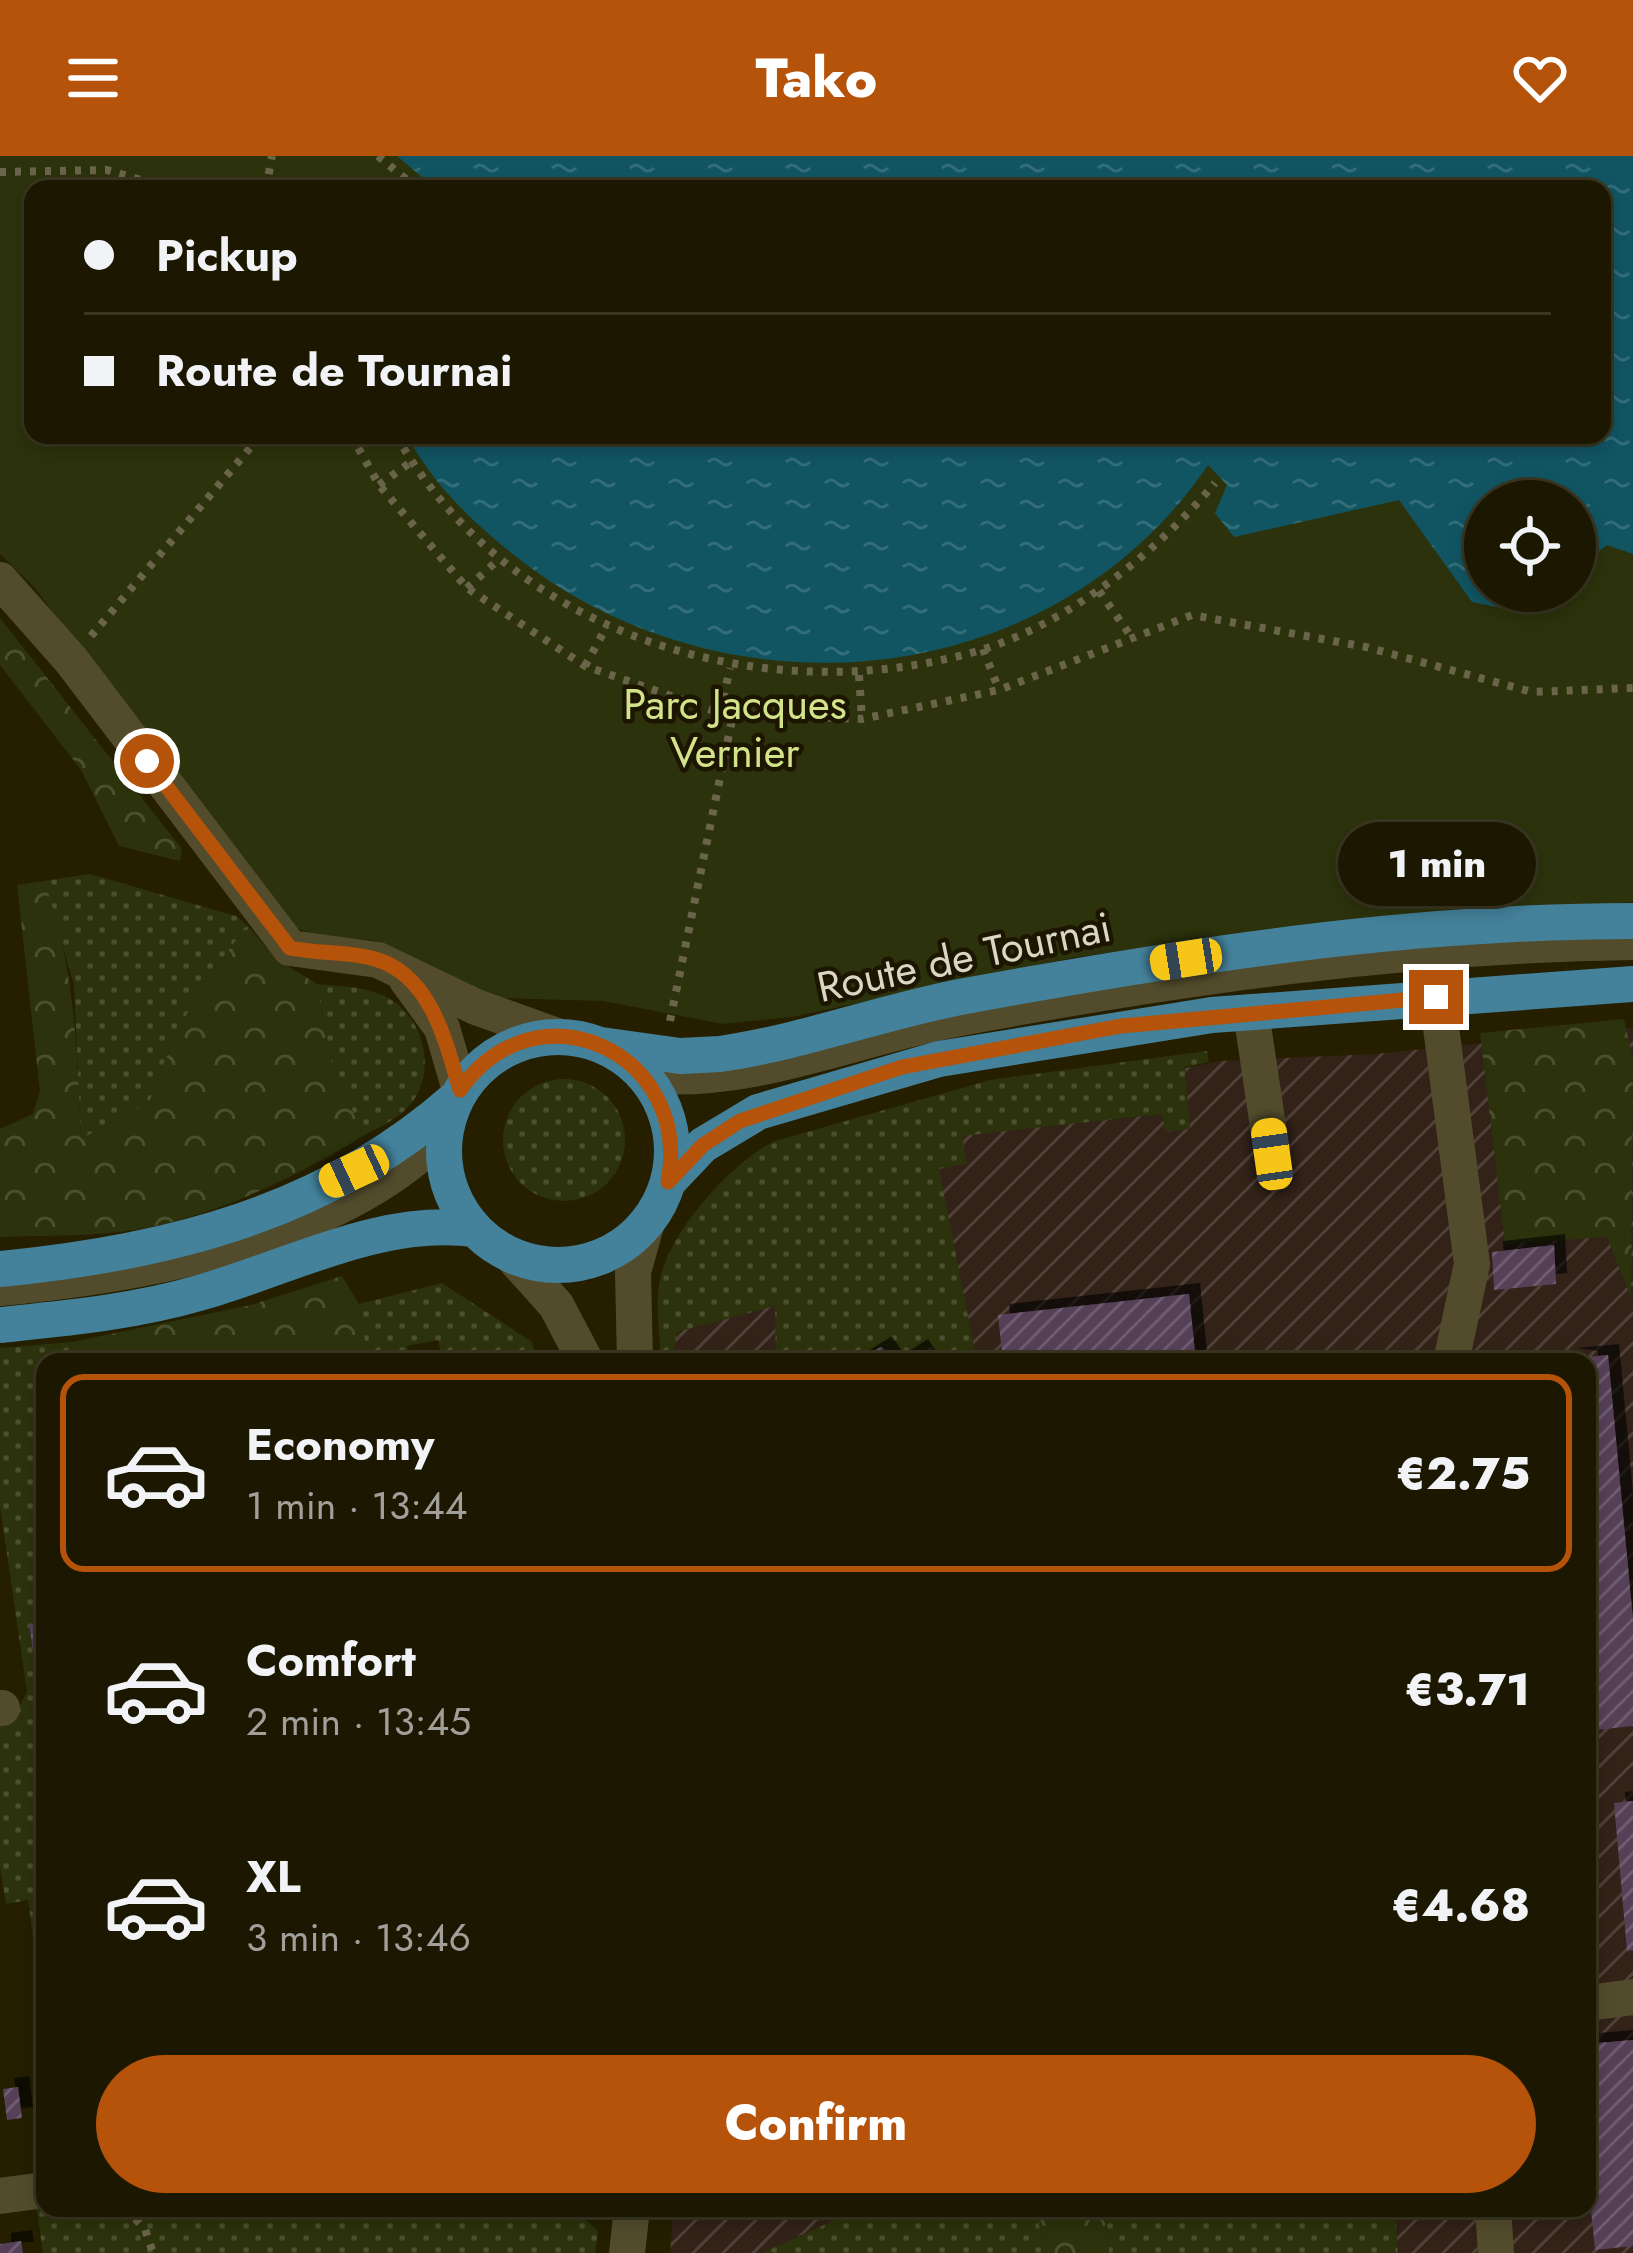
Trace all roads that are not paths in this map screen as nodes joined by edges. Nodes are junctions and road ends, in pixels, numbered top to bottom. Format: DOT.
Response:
graph roads {
  1 [pos="0,580"];
  2 [pos="1633,921"];
  3 [pos="1633,942"];
  4 [pos="391,965"];
  5 [pos="1633,984"];
  6 [pos="1436,997"];
  7 [pos="1251,1012"];
  8 [pos="557,1036"];
  9 [pos="601,1045"];
  10 [pos="643,1075"];
  11 [pos="453,1106"];
  12 [pos="1272,1154"];
  13 [pos="668,1182"];
  14 [pos="647,1222"];
  15 [pos="474,1228"];
  16 [pos="512,1256"];
  17 [pos="0,1269"];
  18 [pos="0,1288"];
  19 [pos="0,1325"];
  20 [pos="581,1353"];
  21 [pos="635,1353"];
  22 [pos="1453,1353"];
  23 [pos="1633,1996"];
  24 [pos="1596,2002"];
  25 [pos="36,2191"];
  26 [pos="0,2196"];
  27 [pos="631,2217"];
  28 [pos="1494,2217"];
  29 [pos="627,2253"];
  30 [pos="1496,2253"];
  1 -- 4 [label="street"];
  2 -- 9 [label="main road, Route de Tournai"];
  3 -- 10 [label="street"];
  4 -- 8 [label="street"];
  4 -- 11 [label="street"];
  5 -- 6 [label="main road"];
  6 -- 7 [label="main road"];
  6 -- 22 [label="street"];
  7 -- 12 [label="street"];
  7 -- 13 [label="main road"];
  8 -- 9 [label="main road"];
  8 -- 11 [label="main road"];
  9 -- 10 [label="main road"];
  10 -- 13 [label="main road"];
  11 -- 15 [label="main road"];
  11 -- 17 [label="main road"];
  11 -- 18 [label="street"];
  13 -- 14 [label="main road"];
  14 -- 16 [label="main road"];
  14 -- 21 [label="street"];
  15 -- 16 [label="main road"];
  15 -- 19 [label="main road"];
  16 -- 20 [label="street"];
  23 -- 24 [label="street"];
  25 -- 26 [label="street"];
  27 -- 29 [label="street"];
  28 -- 30 [label="street"];
}
